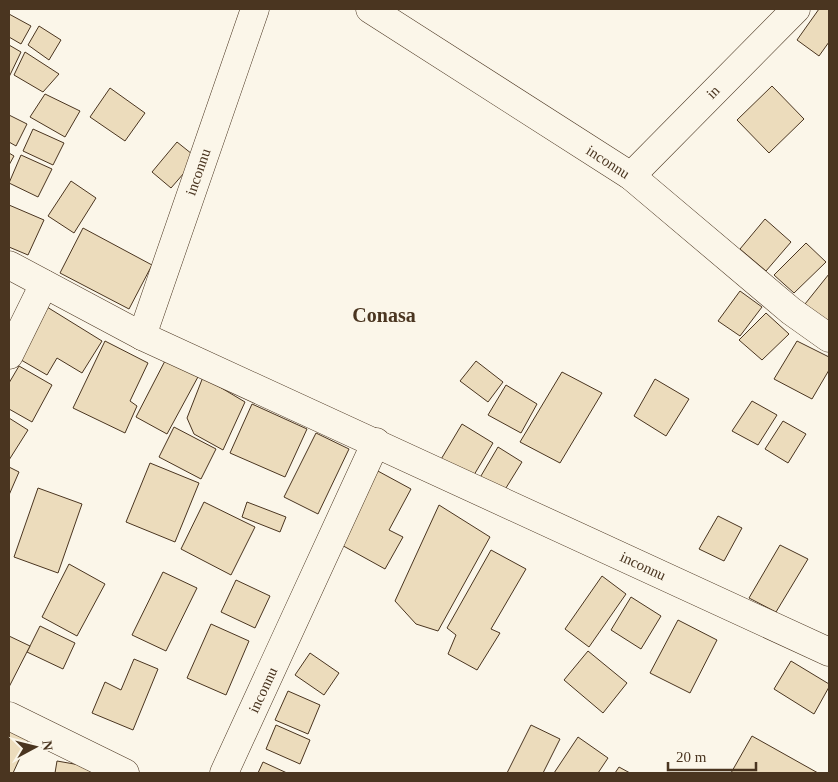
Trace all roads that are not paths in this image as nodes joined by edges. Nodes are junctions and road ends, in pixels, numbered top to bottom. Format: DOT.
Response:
graph roads {
  1 [pos="255,9"];
  2 [pos="370,9"];
  3 [pos="796,9"];
  4 [pos="631,176"];
  5 [pos="9,264"];
  6 [pos="44,284"];
  7 [pos="142,336"];
  8 [pos="829,338"];
  9 [pos="9,355"];
  10 [pos="376,442"];
  11 [pos="829,652"];
  12 [pos="9,716"];
  13 [pos="125,773"];
  14 [pos="224,773"];
  1 -- 7 [label="street, inconnu"];
  2 -- 4 [label="street, inconnu"];
  3 -- 4 [label="street, in"];
  4 -- 8 [label="street, inconnu"];
  5 -- 6 [label="street, inconnu"];
  6 -- 7 [label="street, inconnu"];
  6 -- 9 [label="street"];
  7 -- 10 [label="street, inconnu"];
  10 -- 11 [label="street, inconnu"];
  10 -- 14 [label="street, inconnu"];
  12 -- 13 [label="street"];
}
